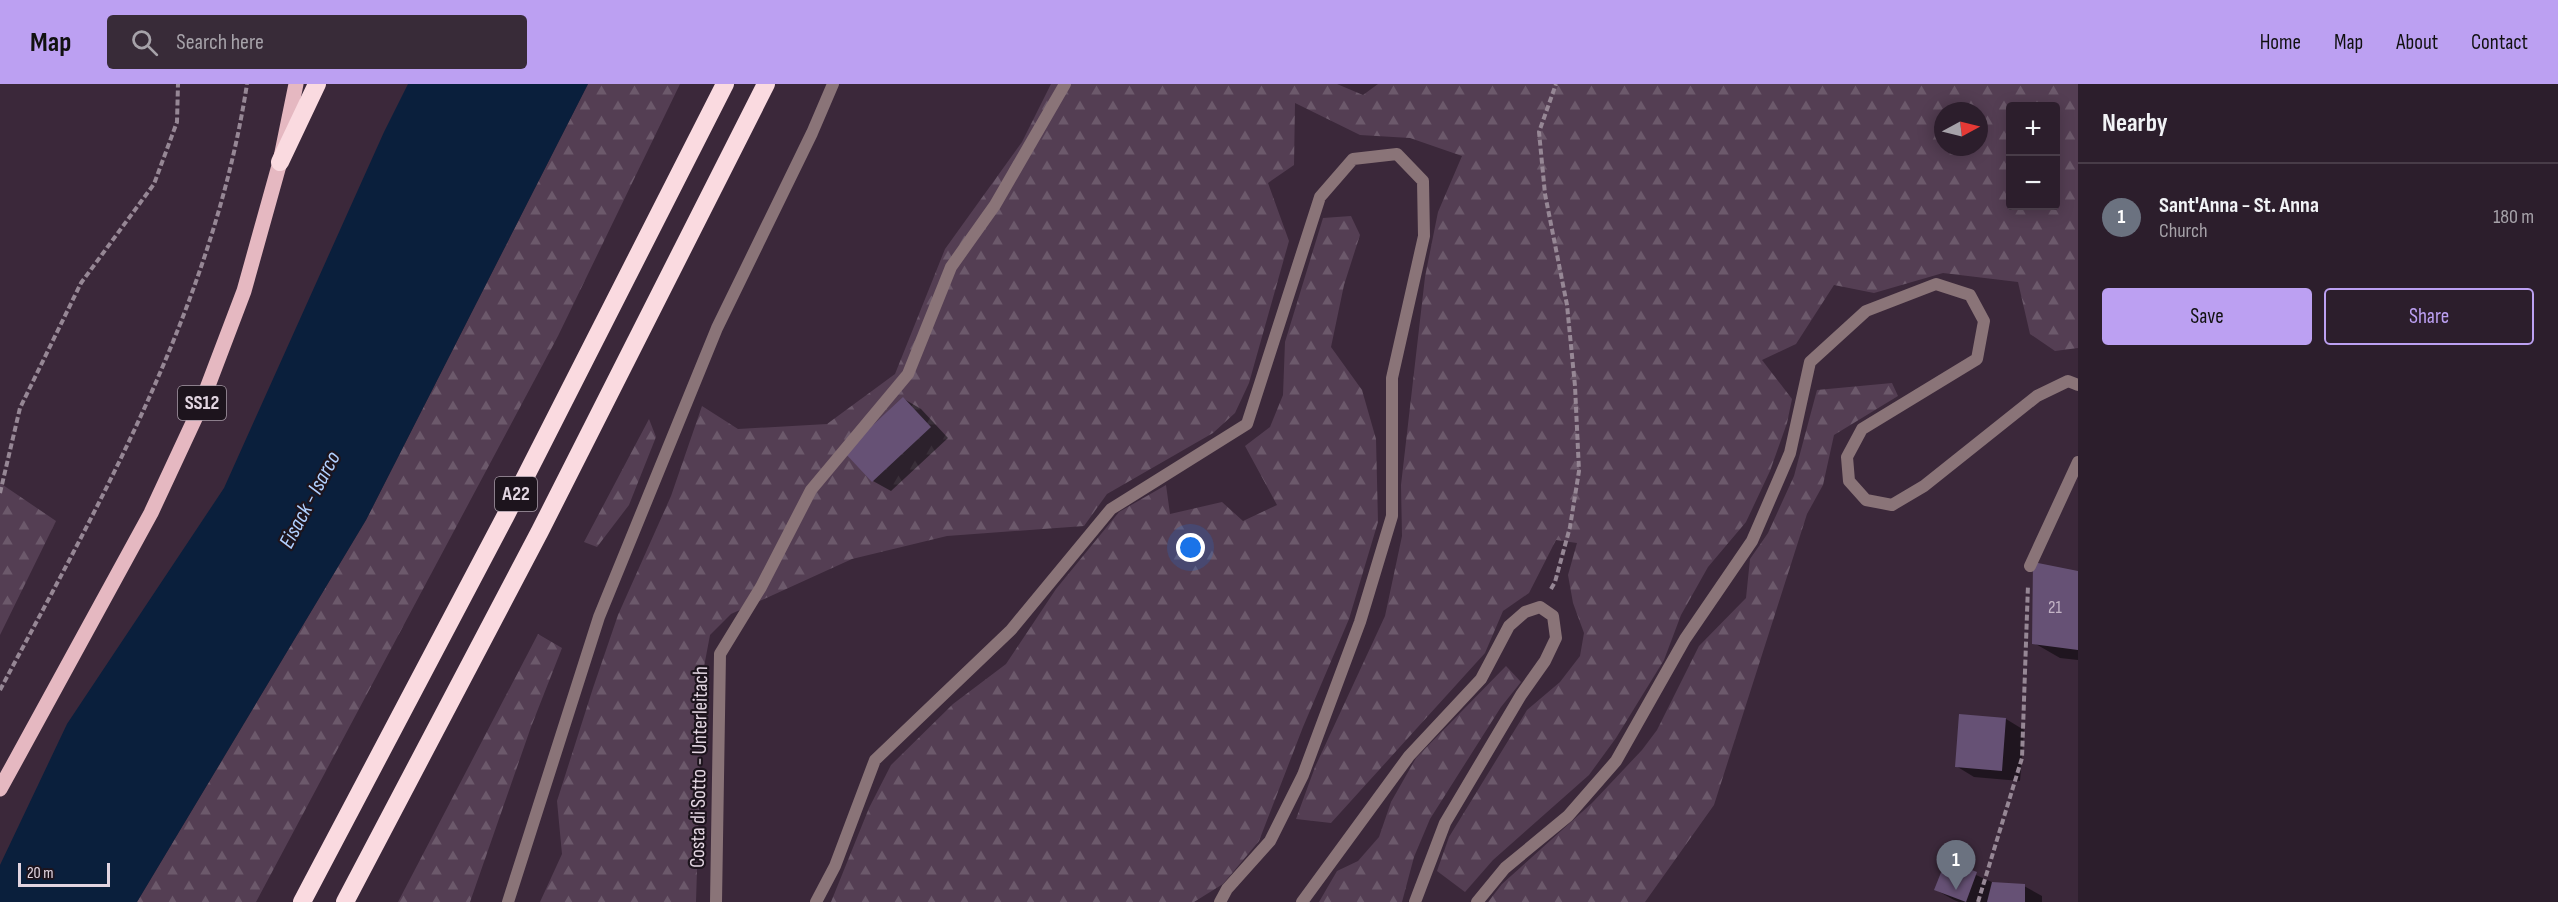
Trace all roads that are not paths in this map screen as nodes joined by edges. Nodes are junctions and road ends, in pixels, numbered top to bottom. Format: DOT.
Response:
graph roads {
  1 [pos="296,84"];
  2 [pos="316,84"];
  3 [pos="726,84"];
  4 [pos="766,84"];
  5 [pos="833,84"];
  6 [pos="1065,84"];
  7 [pos="280,162"];
  8 [pos="2078,385"];
  9 [pos="2078,462"];
  10 [pos="2030,566"];
  11 [pos="0,789"];
  12 [pos="302,902"];
  13 [pos="345,902"];
  14 [pos="508,902"];
  15 [pos="716,902"];
  16 [pos="816,902"];
  17 [pos="1220,902"];
  18 [pos="1302,902"];
  19 [pos="1414,902"];
  20 [pos="1477,902"];
  1 -- 7 [label="main road, SS12"];
  2 -- 7 [label="highway"];
  3 -- 12 [label="highway, A22"];
  4 -- 13 [label="highway, A22"];
  5 -- 14 [label="street"];
  6 -- 15 [label="street, Costa di Sotto - Unterleitach"];
  7 -- 11 [label="main road, SS12"];
  8 -- 20 [label="street"];
  9 -- 10 [label="street"];
  16 -- 17 [label="street"];
  18 -- 19 [label="street"];
}
